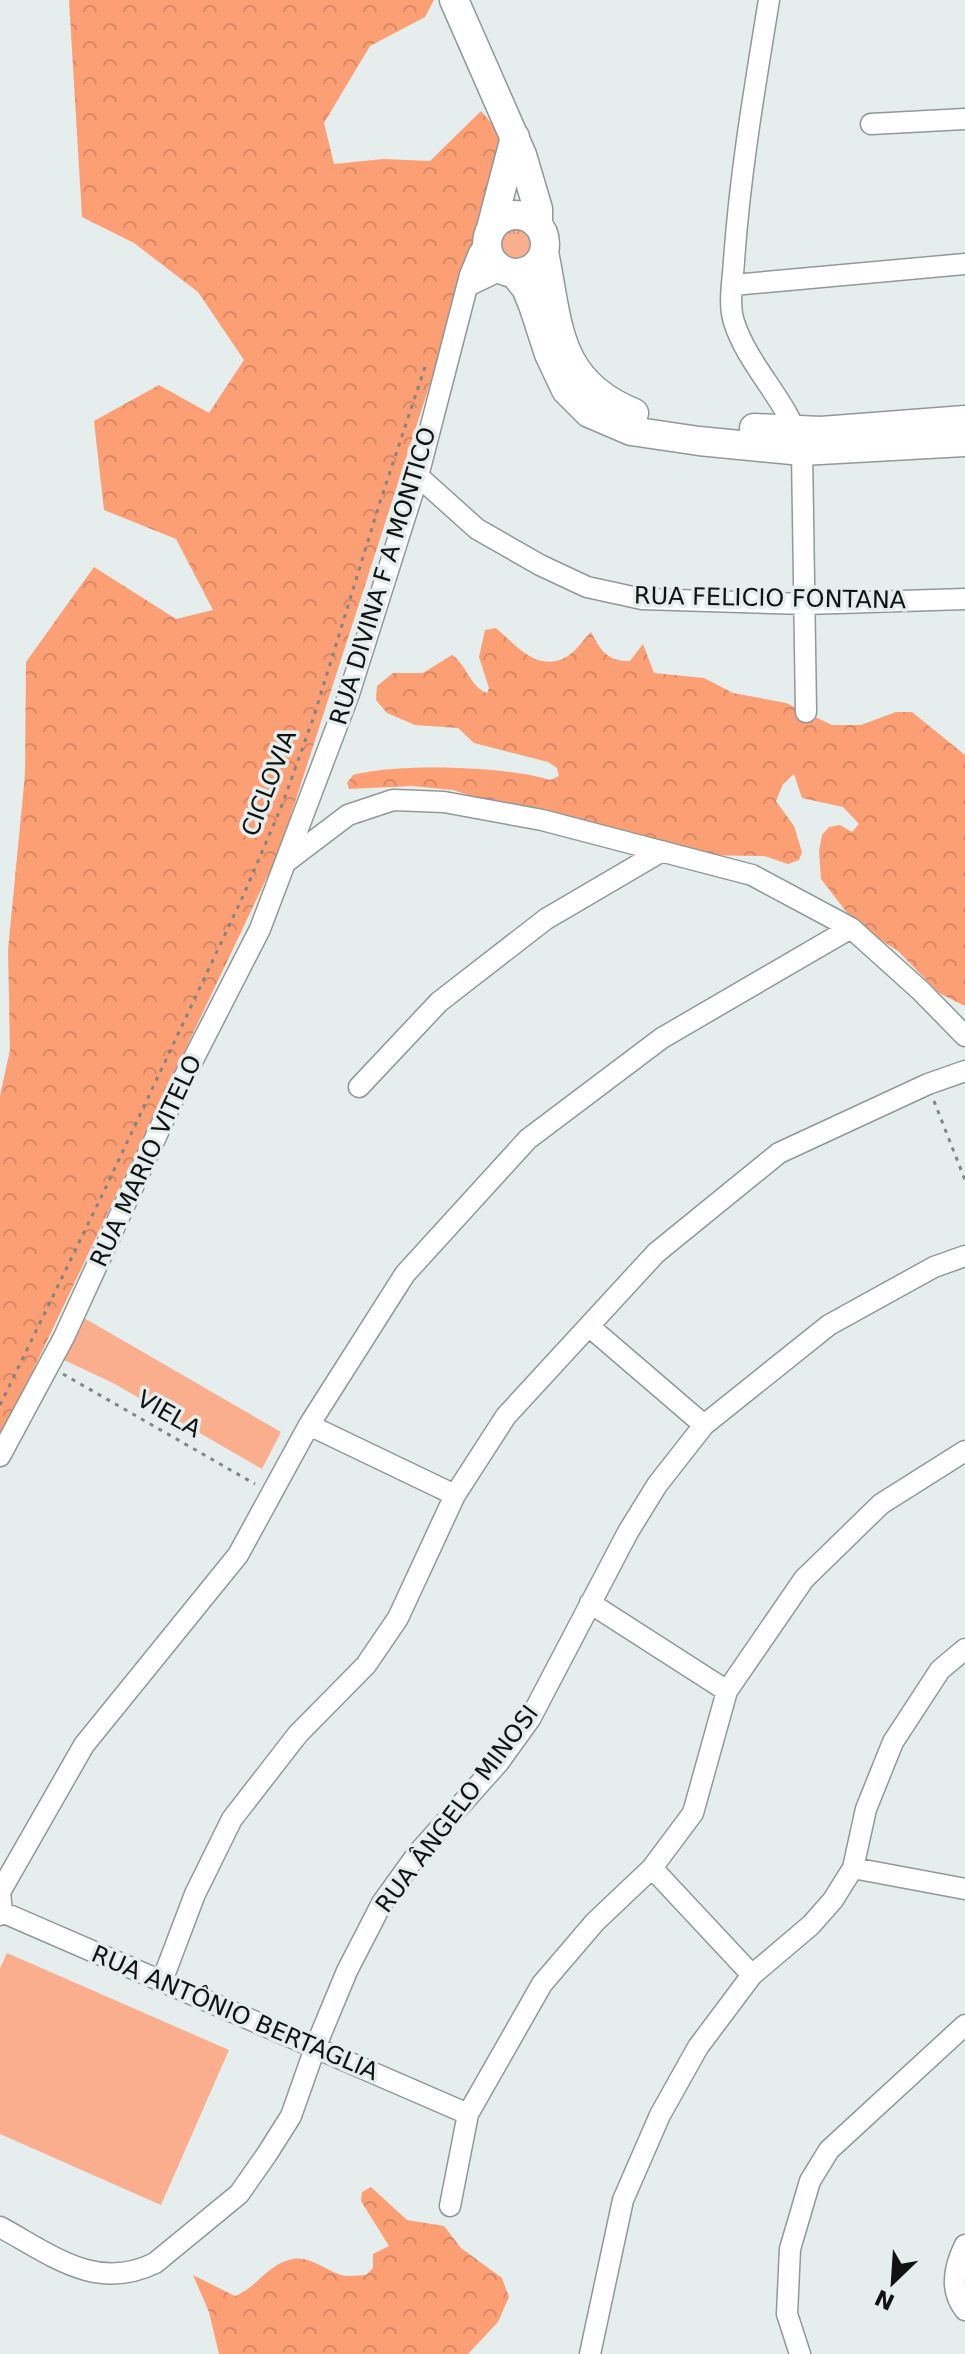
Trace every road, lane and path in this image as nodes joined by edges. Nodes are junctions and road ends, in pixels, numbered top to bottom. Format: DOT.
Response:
graph roads {
  1 [pos="454,0"];
  2 [pos="769,0"];
  3 [pos="965,119"];
  4 [pos="871,124"];
  5 [pos="515,137"];
  6 [pos="489,237"];
  7 [pos="541,238"];
  8 [pos="965,264"];
  9 [pos="508,271"];
  10 [pos="733,285"];
  11 [pos="468,286"];
  12 [pos="427,362"];
  13 [pos="965,420"];
  14 [pos="800,441"];
  15 [pos="965,442"];
  16 [pos="418,476"];
  17 [pos="965,599"];
  18 [pos="806,604"];
  19 [pos="806,712"];
  20 [pos="662,851"];
  21 [pos="286,862"];
  22 [pos="851,928"];
  23 [pos="965,1036"];
  24 [pos="965,1071"];
  25 [pos="928,1084"];
  26 [pos="359,1087"];
  27 [pos="965,1180"];
  28 [pos="965,1256"];
  29 [pos="591,1328"];
  30 [pos="48,1366"];
  31 [pos="0,1405"];
  32 [pos="309,1425"];
  33 [pos="704,1425"];
  34 [pos="965,1451"];
  35 [pos="0,1456"];
  36 [pos="272,1494"];
  37 [pos="455,1495"];
  38 [pos="590,1603"];
  39 [pos="965,1649"];
  40 [pos="727,1691"];
  41 [pos="652,1868"];
  42 [pos="853,1868"];
  43 [pos="965,1889"];
  44 [pos="1,1914"];
  45 [pos="752,1975"];
  46 [pos="162,1981"];
  47 [pos="965,2025"];
  48 [pos="315,2048"];
  49 [pos="468,2114"];
  50 [pos="450,2206"];
  51 [pos="0,2227"];
  52 [pos="965,2245"];
  53 [pos="964,2309"];
  54 [pos="590,2354"];
  55 [pos="800,2354"];
  1 -- 5 [label="main road"];
  2 -- 10 [label="street"];
  3 -- 4 [label="street"];
  5 -- 6 [label="main road"];
  5 -- 7 [label="main road"];
  6 -- 7 [label="main road"];
  6 -- 9 [label="main road"];
  6 -- 11 [label="street, RUA DIVINA F A MONTICO"];
  7 -- 9 [label="main road"];
  7 -- 14 [label="main road"];
  8 -- 10 [label="street"];
  9 -- 11 [label="street"];
  9 -- 14 [label="main road"];
  10 -- 14 [label="street"];
  11 -- 16 [label="street, RUA DIVINA F A MONTICO"];
  12 -- 31 [label="path, CICLOVIA"];
  13 -- 14 [label="main road"];
  14 -- 15 [label="main road"];
  14 -- 18 [label="street"];
  16 -- 18 [label="street, RUA FELICIO FONTANA"];
  16 -- 21 [label="street, RUA DIVINA F A MONTICO"];
  17 -- 18 [label="street, RUA FELICIO FONTANA"];
  18 -- 19 [label="street"];
  20 -- 21 [label="street"];
  20 -- 22 [label="street"];
  20 -- 26 [label="street"];
  21 -- 30 [label="street, RUA MARIO VITELO"];
  22 -- 23 [label="street"];
  22 -- 32 [label="street"];
  24 -- 25 [label="street"];
  25 -- 27 [label="path"];
  25 -- 29 [label="street"];
  28 -- 33 [label="street, RUA ÂNGELO MINOSI"];
  29 -- 33 [label="street"];
  29 -- 37 [label="street"];
  30 -- 35 [label="street, RUA MARIO VITELO"];
  30 -- 36 [label="path, VIELA"];
  32 -- 36 [label="street"];
  32 -- 37 [label="street"];
  33 -- 38 [label="street, RUA ÂNGELO MINOSI"];
  34 -- 40 [label="street"];
  36 -- 44 [label="street"];
  37 -- 46 [label="street"];
  38 -- 40 [label="street"];
  38 -- 48 [label="street, RUA ÂNGELO MINOSI"];
  39 -- 42 [label="street"];
  40 -- 41 [label="street"];
  41 -- 45 [label="street"];
  41 -- 49 [label="street"];
  42 -- 43 [label="street"];
  42 -- 45 [label="street"];
  44 -- 46 [label="street, RUA ANTÔNIO BERTAGLIA"];
  45 -- 54 [label="street"];
  46 -- 48 [label="street, RUA ANTÔNIO BERTAGLIA"];
  47 -- 55 [label="street"];
  48 -- 49 [label="street, RUA ANTÔNIO BERTAGLIA"];
  48 -- 51 [label="street, RUA ÂNGELO MINOSI"];
  49 -- 50 [label="street"];
  52 -- 53 [label="street"];
}
